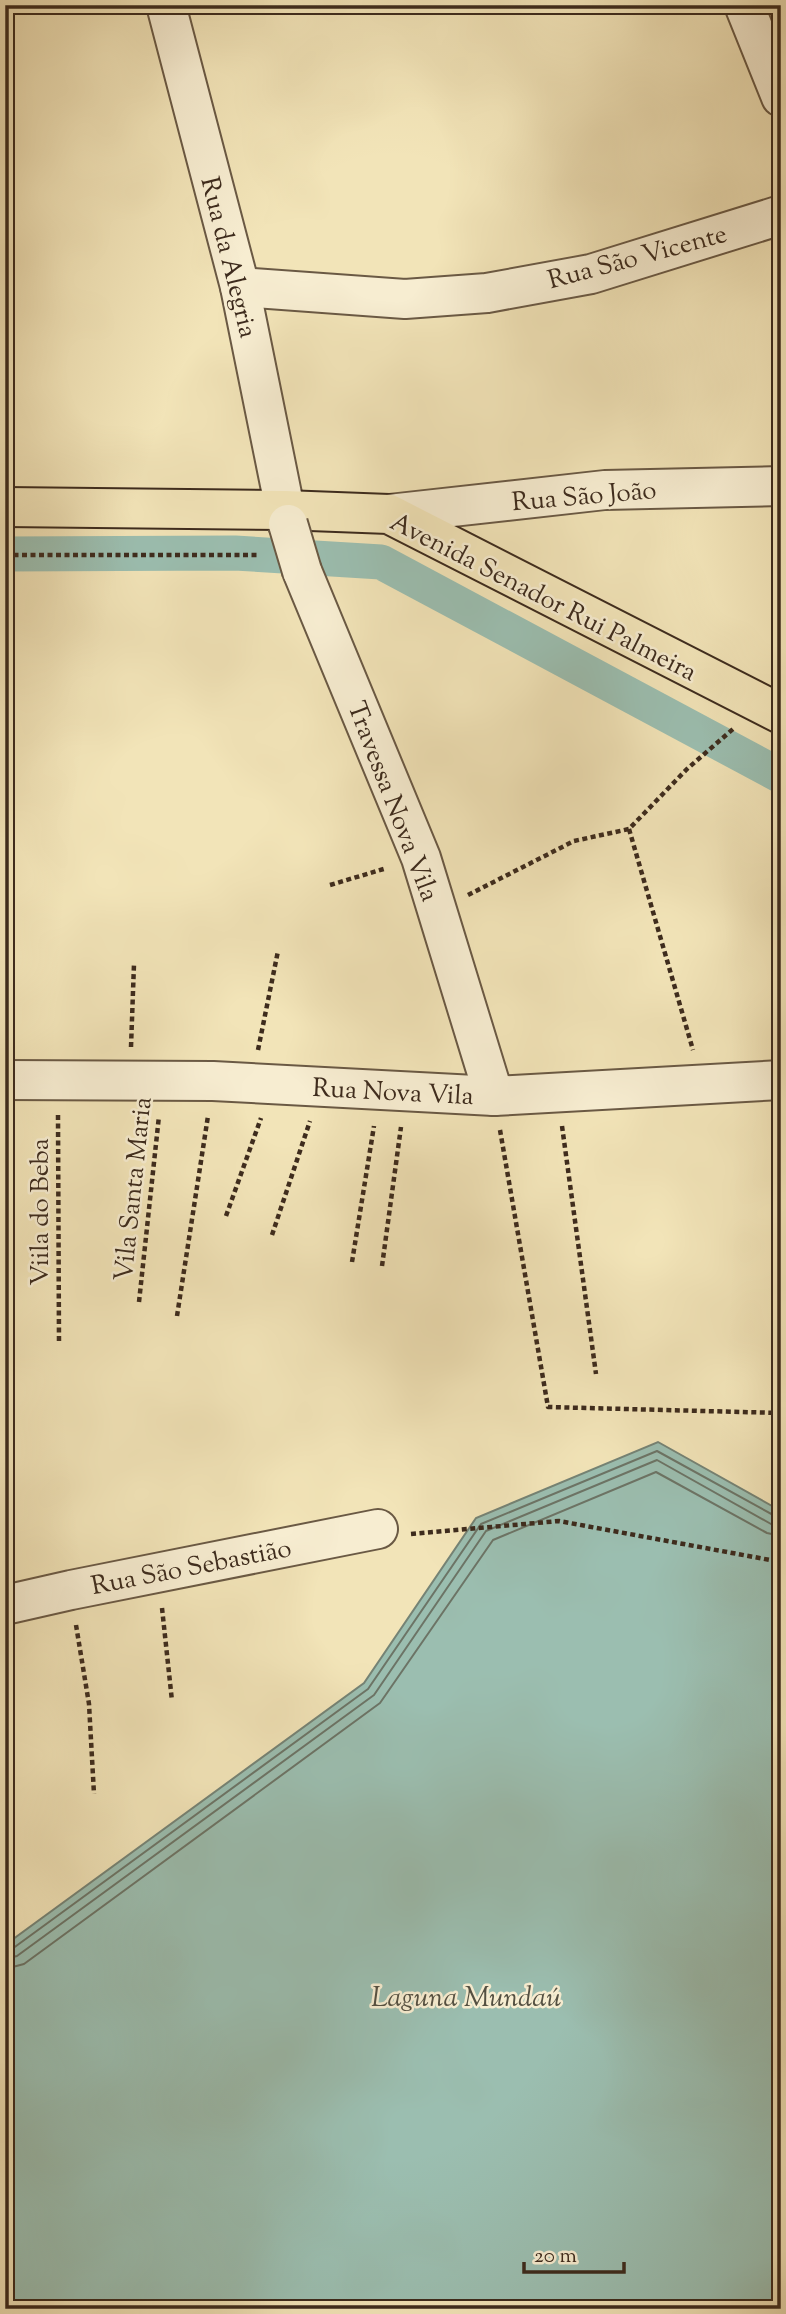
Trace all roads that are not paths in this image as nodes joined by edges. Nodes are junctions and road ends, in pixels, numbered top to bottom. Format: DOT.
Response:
graph roads {
  1 [pos="166,5"];
  2 [pos="744,5"];
  3 [pos="781,97"];
  4 [pos="781,215"];
  5 [pos="240,287"];
  6 [pos="781,486"];
  7 [pos="5,507"];
  8 [pos="388,514"];
  9 [pos="286,517"];
  10 [pos="781,714"];
  11 [pos="5,1080"];
  12 [pos="781,1080"];
  13 [pos="494,1096"];
  14 [pos="378,1529"];
  15 [pos="5,1605"];
  1 -- 5 [label="street, Rua da Alegria"];
  2 -- 3 [label="street"];
  4 -- 5 [label="street, Rua São Vicente"];
  5 -- 9 [label="street, Rua da Alegria"];
  6 -- 8 [label="street, Rua São João"];
  7 -- 9 [label="main road, Avenida Senador Rui Palmeira"];
  8 -- 9 [label="main road, Avenida Senador Rui Palmeira"];
  8 -- 10 [label="main road, Avenida Senador Rui Palmeira"];
  9 -- 13 [label="street, Travessa Nova Vila, bridge"];
  11 -- 13 [label="street, Rua Nova Vila"];
  12 -- 13 [label="street, Rua Nova Vila"];
  14 -- 15 [label="street, Rua São Sebastião"];
}
